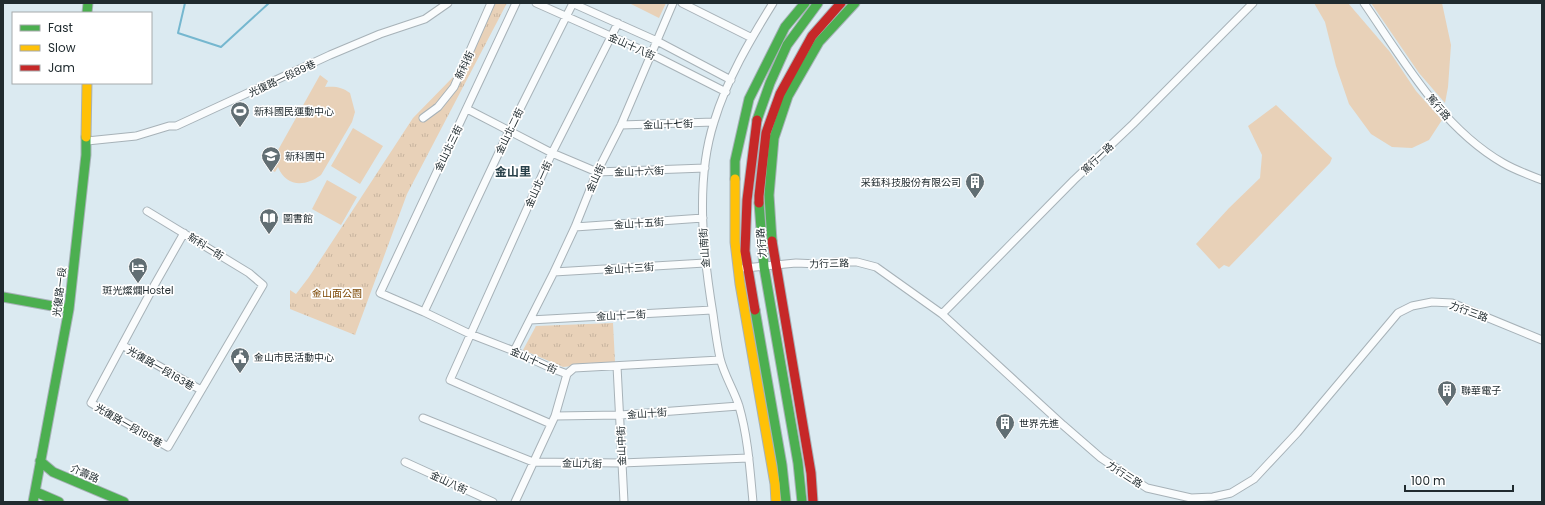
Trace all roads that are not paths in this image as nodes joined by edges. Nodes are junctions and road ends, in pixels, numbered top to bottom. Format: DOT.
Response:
graph roads {
  1 [pos="448,3"];
  2 [pos="491,3"];
  3 [pos="516,3"];
  4 [pos="536,3"];
  5 [pos="572,3"];
  6 [pos="673,3"];
  7 [pos="682,3"];
  8 [pos="773,3"];
  9 [pos="805,3"];
  10 [pos="818,3"];
  11 [pos="842,3"];
  12 [pos="855,3"];
  13 [pos="1253,3"];
  14 [pos="1364,3"];
  15 [pos="566,16"];
  16 [pos="618,23"];
  17 [pos="611,37"];
  18 [pos="752,38"];
  19 [pos="657,41"];
  20 [pos="651,54"];
  21 [pos="731,80"];
  22 [pos="87,84"];
  23 [pos="726,92"];
  24 [pos="467,109"];
  25 [pos="423,118"];
  26 [pos="714,122"];
  27 [pos="621,125"];
  28 [pos="509,131"];
  29 [pos="86,141"];
  30 [pos="552,153"];
  31 [pos="705,168"];
  32 [pos="597,172"];
  33 [pos="1542,180"];
  34 [pos="147,211"];
  35 [pos="702,218"];
  36 [pos="575,227"];
  37 [pos="184,233"];
  38 [pos="705,263"];
  39 [pos="775,266"];
  40 [pos="764,267"];
  41 [pos="743,268"];
  42 [pos="554,272"];
  43 [pos="380,293"];
  44 [pos="3,297"];
  45 [pos="69,309"];
  46 [pos="712,310"];
  47 [pos="424,312"];
  48 [pos="942,314"];
  49 [pos="530,320"];
  50 [pos="470,334"];
  51 [pos="1542,340"];
  52 [pos="122,345"];
  53 [pos="514,351"];
  54 [pos="720,360"];
  55 [pos="617,366"];
  56 [pos="567,374"];
  57 [pos="201,390"];
  58 [pos="739,406"];
  59 [pos="620,415"];
  60 [pos="555,416"];
  61 [pos="423,418"];
  62 [pos="551,424"];
  63 [pos="749,458"];
  64 [pos="40,461"];
  65 [pos="405,462"];
  66 [pos="533,462"];
  67 [pos="622,463"];
  68 [pos="36,492"];
  69 [pos="1201,500"];
  70 [pos="33,502"];
  71 [pos="59,502"];
  72 [pos="124,502"];
  73 [pos="493,502"];
  74 [pos="515,502"];
  75 [pos="624,502"];
  76 [pos="753,502"];
  77 [pos="776,502"];
  78 [pos="786,502"];
  79 [pos="802,502"];
  80 [pos="813,502"];
  1 -- 29 [label="street, 光復路一段89巷"];
  2 -- 25 [label="street, 新科街"];
  3 -- 24 [label="street, 金山北三街"];
  4 -- 15 [label="street, 金山十八街"];
  5 -- 15 [label="street, 金山北二街"];
  5 -- 16 [label="street, 金山十八街"];
  6 -- 19 [label="street, 金山街"];
  7 -- 18 [label="street"];
  8 -- 18 [label="street, 金山南街"];
  9 -- 41 [label="street, 力行路"];
  10 -- 41 [label="street, 力行路"];
  11 -- 40 [label="street, 力行路"];
  12 -- 39 [label="street, 力行路"];
  13 -- 48 [label="street, 篤行一路"];
  14 -- 33 [label="street, 篤行路"];
  15 -- 17 [label="street, 金山十八街"];
  15 -- 28 [label="street, 金山北二街"];
  16 -- 17 [label="street, 金山北一街"];
  16 -- 19 [label="street, 金山十八街"];
  17 -- 20 [label="street, 金山十八街"];
  17 -- 30 [label="street, 金山北一街"];
  18 -- 21 [label="street, 金山南街"];
  19 -- 20 [label="street, 金山街"];
  19 -- 21 [label="street, 金山十八街"];
  20 -- 23 [label="street, 金山十八街"];
  20 -- 27 [label="street, 金山街"];
  21 -- 23 [label="street, 金山南街"];
  22 -- 29 [label="street, 光復路一段"];
  23 -- 26 [label="street, 金山南街"];
  24 -- 28 [label="street, 金山十六街"];
  24 -- 43 [label="street, 金山北三街"];
  26 -- 27 [label="street, 金山十七街"];
  26 -- 31 [label="street, 金山南街"];
  27 -- 32 [label="street, 金山街"];
  28 -- 30 [label="street, 金山十六街"];
  28 -- 47 [label="street, 金山北二街"];
  29 -- 45 [label="street, 光復路一段"];
  30 -- 32 [label="street, 金山十六街"];
  30 -- 50 [label="street, 金山北一街"];
  31 -- 32 [label="street, 金山十六街"];
  31 -- 35 [label="street, 金山南街"];
  32 -- 36 [label="street, 金山街"];
  34 -- 37 [label="street, 新科一街"];
  35 -- 36 [label="street, 金山十五街"];
  35 -- 38 [label="street, 金山南街"];
  36 -- 42 [label="street, 金山街"];
  37 -- 52 [label="street"];
  37 -- 57 [label="street, 新科一街"];
  38 -- 42 [label="street, 金山十三街"];
  38 -- 46 [label="street, 金山南街"];
  39 -- 40 [label="street, 力行三路"];
  39 -- 48 [label="street, 力行三路"];
  39 -- 80 [label="street, 力行路"];
  40 -- 41 [label="street, 力行三路"];
  40 -- 79 [label="street, 力行路"];
  41 -- 77 [label="street, 力行路"];
  41 -- 78 [label="street, 力行路"];
  42 -- 49 [label="street, 金山街"];
  43 -- 47 [label="street, 金山十一街"];
  44 -- 45 [label="street"];
  45 -- 64 [label="street, 光復路一段"];
  46 -- 49 [label="street, 金山十二街"];
  46 -- 54 [label="street, 金山南街"];
  47 -- 50 [label="street, 金山十一街"];
  48 -- 69 [label="street, 力行三路"];
  49 -- 53 [label="street, 金山街"];
  50 -- 53 [label="street, 金山十一街"];
  50 -- 62 [label="street, 金山北一街"];
  51 -- 69 [label="street, 力行三路"];
  52 -- 57 [label="street, 光復路一段163巷"];
  52 -- 57 [label="street, 光復路一段195巷"];
  53 -- 56 [label="street, 金山十一街"];
  54 -- 55 [label="street, 金山十一街"];
  54 -- 58 [label="street, 金山南街"];
  55 -- 56 [label="street, 金山十一街"];
  55 -- 59 [label="street, 金山中街"];
  56 -- 60 [label="street"];
  58 -- 59 [label="street, 金山十街"];
  58 -- 63 [label="street, 金山南街"];
  59 -- 60 [label="street, 金山十街"];
  59 -- 67 [label="street, 金山中街"];
  60 -- 62 [label="street"];
  61 -- 66 [label="street, 金山九街"];
  62 -- 66 [label="street"];
  63 -- 67 [label="street, 金山九街"];
  63 -- 76 [label="street, 金山南街"];
  64 -- 68 [label="street, 光復路一段"];
  64 -- 72 [label="street, 介壽路"];
  65 -- 73 [label="street, 金山八街"];
  66 -- 67 [label="street, 金山九街"];
  66 -- 74 [label="street"];
  67 -- 75 [label="street, 金山中街"];
  68 -- 70 [label="street, 光復路一段"];
  68 -- 71 [label="street"];
}
